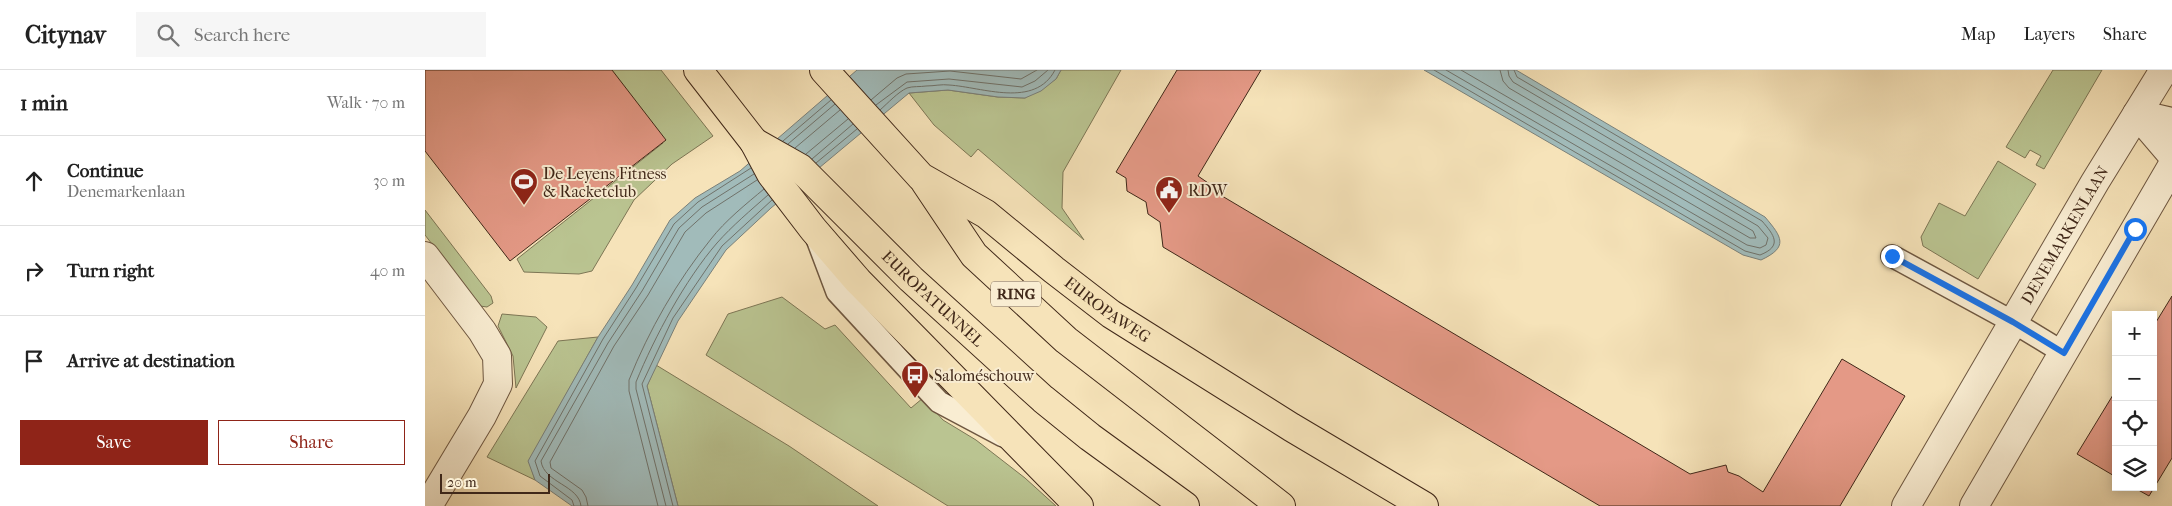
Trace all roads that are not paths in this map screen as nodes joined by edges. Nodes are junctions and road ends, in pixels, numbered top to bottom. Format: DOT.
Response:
graph roads {
  1 [pos="824,70"];
  2 [pos="2164,70"];
  3 [pos="702,76"];
  4 [pos="2137,114"];
  5 [pos="2172,122"];
  6 [pos="755,142"];
  7 [pos="2172,155"];
  8 [pos="2172,166"];
  9 [pos="921,177"];
  10 [pos="425,256"];
  11 [pos="1892,256"];
  12 [pos="2013,322"];
  13 [pos="2064,353"];
  14 [pos="428,506"];
  15 [pos="1079,506"];
  16 [pos="1185,506"];
  17 [pos="1281,506"];
  18 [pos="1424,506"];
  19 [pos="1906,506"];
  20 [pos="1974,506"];
  1 -- 9 [label="main road, EUROPAWEG / RING"];
  2 -- 4 [label="street, DENEMARKENLAAN"];
  3 -- 6 [label="main road"];
  4 -- 5 [label="street"];
  4 -- 7 [label="street"];
  4 -- 12 [label="street, DENEMARKENLAAN"];
  6 -- 15 [label="main road"];
  6 -- 16 [label="main road, EUROPATUNNEL"];
  8 -- 13 [label="street"];
  9 -- 17 [label="main road, RING"];
  9 -- 18 [label="main road, EUROPAWEG"];
  10 -- 14 [label="street"];
  11 -- 12 [label="lane"];
  12 -- 13 [label="lane"];
  12 -- 19 [label="street, DENEMARKENLAAN"];
  13 -- 20 [label="street"];
}
